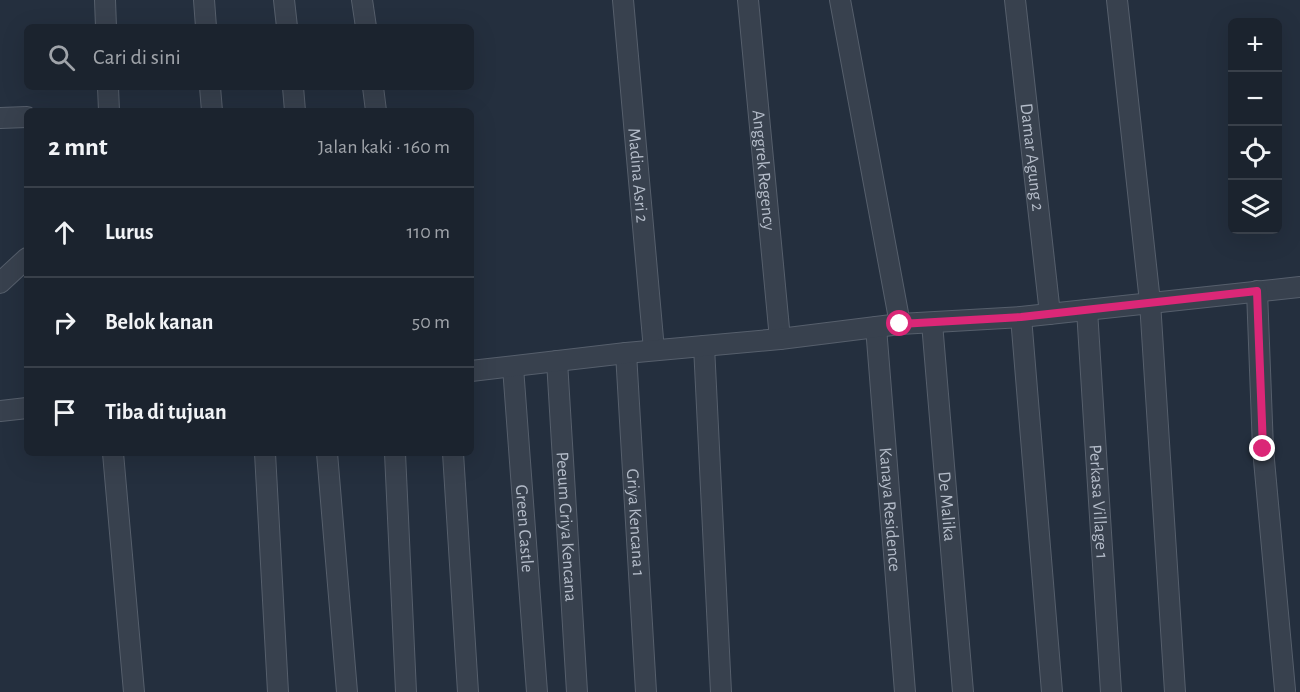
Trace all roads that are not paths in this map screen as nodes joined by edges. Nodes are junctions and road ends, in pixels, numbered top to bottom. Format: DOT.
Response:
graph roads {
  1 [pos="105,0"];
  2 [pos="204,0"];
  3 [pos="284,0"];
  4 [pos="362,0"];
  5 [pos="623,0"];
  6 [pos="748,0"];
  7 [pos="840,0"];
  8 [pos="1015,0"];
  9 [pos="1117,0"];
  10 [pos="106,24"];
  11 [pos="206,24"];
  12 [pos="287,24"];
  13 [pos="366,24"];
  14 [pos="108,90"];
  15 [pos="210,90"];
  16 [pos="293,90"];
  17 [pos="373,90"];
  18 [pos="109,108"];
  19 [pos="212,108"];
  20 [pos="295,108"];
  21 [pos="376,108"];
  22 [pos="24,117"];
  23 [pos="0,118"];
  24 [pos="24,261"];
  25 [pos="0,283"];
  26 [pos="1300,287"];
  27 [pos="1257,291"];
  28 [pos="1150,302"];
  29 [pos="1087,310"];
  30 [pos="1050,314"];
  31 [pos="1021,317"];
  32 [pos="932,322"];
  33 [pos="900,324"];
  34 [pos="876,327"];
  35 [pos="780,339"];
  36 [pos="704,346"];
  37 [pos="654,350"];
  38 [pos="626,353"];
  39 [pos="557,361"];
  40 [pos="513,367"];
  41 [pos="474,370"];
  42 [pos="24,408"];
  43 [pos="0,411"];
  44 [pos="113,456"];
  45 [pos="264,456"];
  46 [pos="327,456"];
  47 [pos="395,456"];
  48 [pos="453,456"];
  49 [pos="1286,690"];
  50 [pos="134,692"];
  51 [pos="278,692"];
  52 [pos="347,692"];
  53 [pos="406,692"];
  54 [pos="468,692"];
  55 [pos="537,692"];
  56 [pos="577,692"];
  57 [pos="646,692"];
  58 [pos="721,692"];
  59 [pos="905,692"];
  60 [pos="963,692"];
  61 [pos="1052,692"];
  62 [pos="1111,692"];
  63 [pos="1175,692"];
  1 -- 10 [label="street"];
  2 -- 11 [label="street"];
  3 -- 12 [label="street"];
  4 -- 13 [label="street"];
  5 -- 37 [label="street, Madina Asri 2"];
  6 -- 35 [label="street, Anggrek Regency"];
  7 -- 33 [label="street"];
  8 -- 30 [label="street, Damar Agung 2"];
  9 -- 28 [label="street"];
  14 -- 18 [label="street"];
  15 -- 19 [label="street"];
  16 -- 20 [label="street"];
  17 -- 21 [label="street"];
  22 -- 23 [label="street"];
  24 -- 25 [label="street"];
  26 -- 27 [label="street"];
  27 -- 28 [label="street"];
  27 -- 49 [label="street"];
  28 -- 29 [label="street"];
  28 -- 63 [label="street"];
  29 -- 30 [label="street"];
  29 -- 62 [label="street, Perkasa Village 1"];
  30 -- 31 [label="street"];
  31 -- 32 [label="street"];
  31 -- 61 [label="street"];
  32 -- 33 [label="street"];
  32 -- 60 [label="street, De Malika"];
  33 -- 34 [label="street"];
  34 -- 35 [label="street"];
  34 -- 59 [label="street, Kanaya Residence"];
  35 -- 36 [label="street"];
  36 -- 37 [label="street"];
  36 -- 58 [label="street"];
  37 -- 38 [label="street"];
  38 -- 39 [label="street"];
  38 -- 57 [label="street, Griya Kencana 1"];
  39 -- 40 [label="street"];
  39 -- 56 [label="street, Peeum Griya Kencana"];
  40 -- 41 [label="street"];
  40 -- 55 [label="street, Green Castle"];
  42 -- 43 [label="street"];
  44 -- 50 [label="street"];
  45 -- 51 [label="street"];
  46 -- 52 [label="street"];
  47 -- 53 [label="street"];
  48 -- 54 [label="street"];
}
